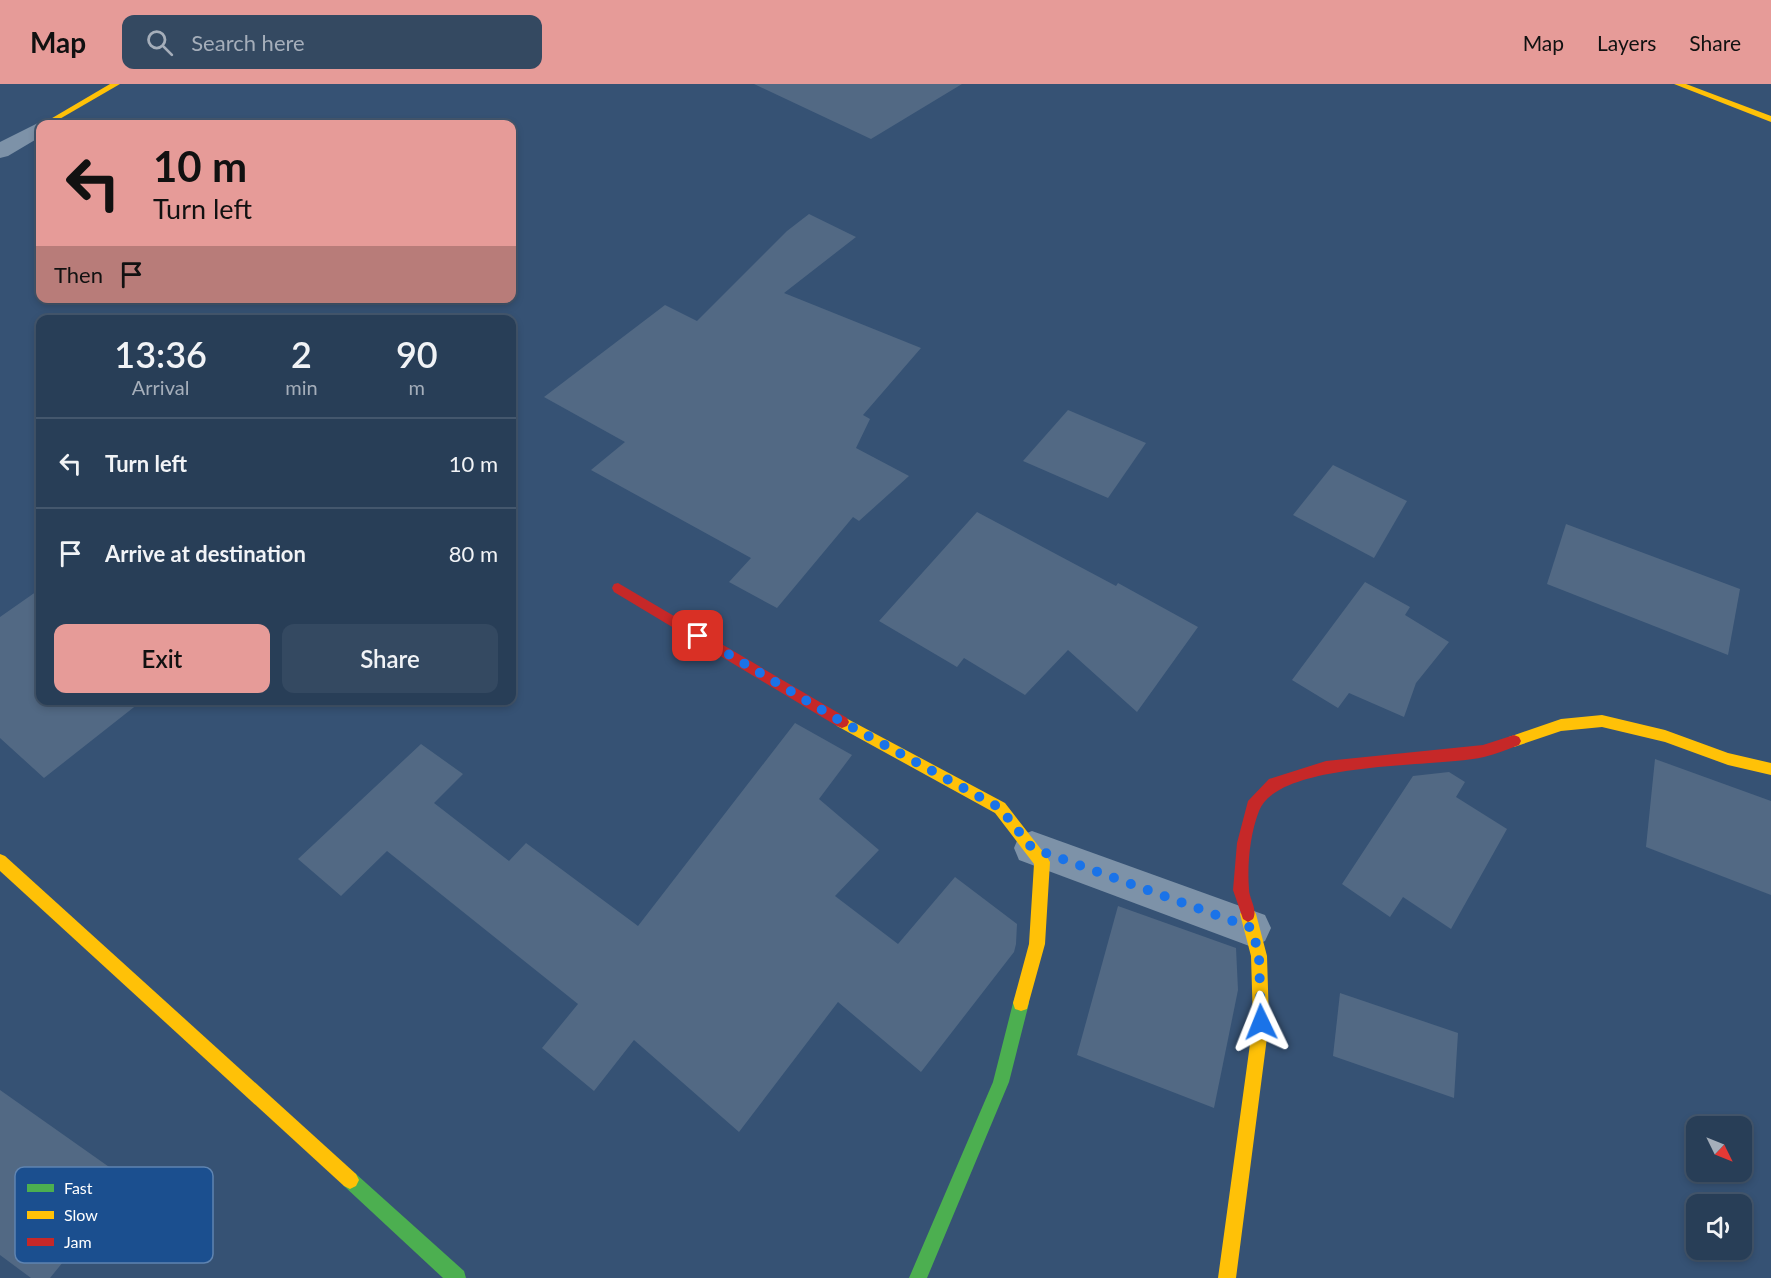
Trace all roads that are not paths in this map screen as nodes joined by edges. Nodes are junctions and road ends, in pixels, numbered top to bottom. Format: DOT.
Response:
graph roads {
  1 [pos="116,84"];
  2 [pos="1678,84"];
  3 [pos="1771,119"];
  4 [pos="53,120"];
  5 [pos="36,130"];
  6 [pos="0,151"];
  7 [pos="618,588"];
  8 [pos="1771,769"];
  9 [pos="1032,848"];
  10 [pos="0,861"];
  11 [pos="1252,928"];
  12 [pos="457,1278"];
  13 [pos="918,1278"];
  14 [pos="1227,1278"];
  1 -- 4 [label="street"];
  2 -- 3 [label="street"];
  5 -- 6 [label="street"];
  7 -- 9 [label="street"];
  8 -- 11 [label="street"];
  9 -- 11 [label="street"];
  9 -- 13 [label="street"];
  10 -- 12 [label="street"];
  11 -- 14 [label="street"];
}
